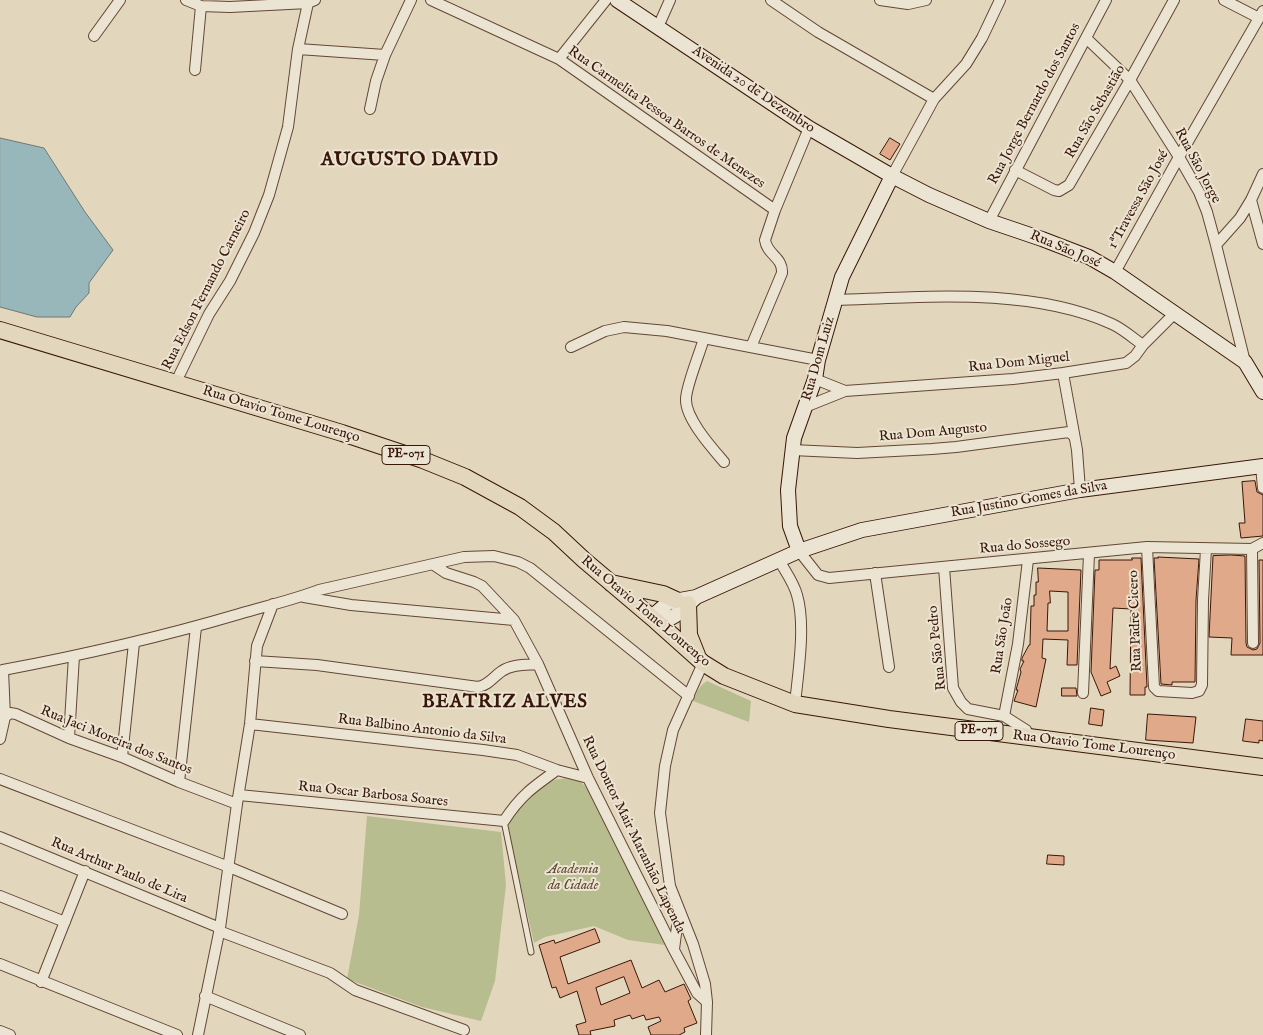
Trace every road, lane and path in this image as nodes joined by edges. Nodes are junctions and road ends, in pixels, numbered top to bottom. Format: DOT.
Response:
graph roads {
  1 [pos="120,0"];
  2 [pos="186,0"];
  3 [pos="411,0"];
  4 [pos="431,0"];
  5 [pos="606,0"];
  6 [pos="617,0"];
  7 [pos="670,0"];
  8 [pos="771,0"];
  9 [pos="880,0"];
  10 [pos="926,0"];
  11 [pos="1000,0"];
  12 [pos="1106,0"];
  13 [pos="1174,0"];
  14 [pos="1224,0"];
  15 [pos="311,2"];
  16 [pos="201,6"];
  17 [pos="1261,15"];
  18 [pos="658,27"];
  19 [pos="94,36"];
  20 [pos="1086,38"];
  21 [pos="298,49"];
  22 [pos="386,55"];
  23 [pos="559,60"];
  24 [pos="195,70"];
  25 [pos="1130,80"];
  26 [pos="934,99"];
  27 [pos="370,109"];
  28 [pos="809,128"];
  29 [pos="1179,157"];
  30 [pos="1015,170"];
  31 [pos="1263,174"];
  32 [pos="892,176"];
  33 [pos="1251,200"];
  34 [pos="775,210"];
  35 [pos="988,220"];
  36 [pos="1263,244"];
  37 [pos="1216,245"];
  38 [pos="1115,272"];
  39 [pos="836,300"];
  40 [pos="1174,314"];
  41 [pos="0,330"];
  42 [pos="704,338"];
  43 [pos="1143,345"];
  44 [pos="571,347"];
  45 [pos="751,348"];
  46 [pos="818,360"];
  47 [pos="1245,362"];
  48 [pos="1063,373"];
  49 [pos="815,380"];
  50 [pos="175,384"];
  51 [pos="845,391"];
  52 [pos="1263,392"];
  53 [pos="805,407"];
  54 [pos="1074,436"];
  55 [pos="792,450"];
  56 [pos="724,462"];
  57 [pos="1262,466"];
  58 [pos="1263,488"];
  59 [pos="1080,490"];
  60 [pos="1263,543"];
  61 [pos="1147,547"];
  62 [pos="1206,549"];
  63 [pos="1252,549"];
  64 [pos="799,552"];
  65 [pos="1089,554"];
  66 [pos="779,560"];
  67 [pos="1028,560"];
  68 [pos="434,565"];
  69 [pos="944,567"];
  70 [pos="875,573"];
  71 [pos="609,582"];
  72 [pos="302,597"];
  73 [pos="687,600"];
  74 [pos="273,604"];
  75 [pos="514,620"];
  76 [pos="656,621"];
  77 [pos="196,627"];
  78 [pos="134,642"];
  79 [pos="1253,643"];
  80 [pos="74,656"];
  81 [pos="255,661"];
  82 [pos="701,661"];
  83 [pos="538,664"];
  84 [pos="889,667"];
  85 [pos="1083,693"];
  86 [pos="689,696"];
  87 [pos="795,704"];
  88 [pos="1004,716"];
  89 [pos="5,717"];
  90 [pos="250,724"];
  91 [pos="0,738"];
  92 [pos="69,738"];
  93 [pos="1030,738"];
  94 [pos="122,757"];
  95 [pos="1263,767"];
  96 [pos="557,770"];
  97 [pos="588,778"];
  98 [pos="0,779"];
  99 [pos="179,782"];
  100 [pos="238,799"];
  101 [pos="504,821"];
  102 [pos="3,838"];
  103 [pos="228,867"];
  104 [pos="85,871"];
  105 [pos="0,896"];
  106 [pos="679,909"];
  107 [pos="342,914"];
  108 [pos="65,922"];
  109 [pos="220,930"];
  110 [pos="674,950"];
  111 [pos="531,952"];
  112 [pos="0,964"];
  113 [pos="40,982"];
  114 [pos="205,996"];
  115 [pos="708,1002"];
  116 [pos="464,1030"];
  117 [pos="0,1031"];
  118 [pos="704,1034"];
  119 [pos="10,1035"];
  120 [pos="177,1035"];
  121 [pos="198,1035"];
  122 [pos="300,1035"];
  1 -- 19 [label="street"];
  2 -- 16 [label="street"];
  3 -- 22 [label="street"];
  4 -- 23 [label="street, Rua Carmelita Pessoa Barros de Menezes"];
  5 -- 23 [label="street"];
  6 -- 18 [label="street, Avenida 20 de Dezembro"];
  7 -- 18 [label="street"];
  8 -- 26 [label="street"];
  9 -- 10 [label="street"];
  11 -- 26 [label="street"];
  12 -- 20 [label="street, Rua Jorge Bernardo dos Santos"];
  13 -- 25 [label="street, Rua São Sebastião"];
  14 -- 17 [label="street"];
  15 -- 16 [label="street"];
  15 -- 21 [label="street, Rua Edson Fernando Carneiro"];
  16 -- 24 [label="street"];
  17 -- 29 [label="street, 1ªTravessa São José"];
  18 -- 28 [label="street, Avenida 20 de Dezembro"];
  20 -- 25 [label="street, Rua São Jorge"];
  20 -- 30 [label="street, Rua Jorge Bernardo dos Santos"];
  21 -- 22 [label="street"];
  21 -- 50 [label="street, Rua Edson Fernando Carneiro"];
  22 -- 27 [label="street"];
  23 -- 34 [label="street, Rua Carmelita Pessoa Barros de Menezes"];
  25 -- 29 [label="street, Rua São Jorge"];
  25 -- 30 [label="street, Rua São Sebastião"];
  26 -- 32 [label="street"];
  28 -- 32 [label="street, Avenida 20 de Dezembro"];
  28 -- 34 [label="street"];
  29 -- 37 [label="street, Rua São Jorge"];
  29 -- 38 [label="street, 1ªTravessa São José"];
  30 -- 35 [label="street, Rua Jorge Bernardo dos Santos"];
  31 -- 33 [label="street"];
  32 -- 35 [label="street, Rua São José"];
  32 -- 39 [label="street, Rua Dom Luiz"];
  33 -- 36 [label="street"];
  33 -- 37 [label="street"];
  34 -- 45 [label="street"];
  35 -- 38 [label="street, Rua São José"];
  37 -- 47 [label="street, Rua São Jorge"];
  38 -- 40 [label="street, Rua São José"];
  39 -- 43 [label="street"];
  39 -- 46 [label="street, Rua Dom Luiz"];
  40 -- 43 [label="street, Rua Dom Miguel"];
  40 -- 47 [label="street, Rua São José"];
  41 -- 50 [label="main road, PE-071"];
  42 -- 44 [label="street"];
  42 -- 45 [label="street"];
  42 -- 56 [label="street"];
  43 -- 48 [label="street, Rua Dom Miguel"];
  45 -- 46 [label="street"];
  46 -- 49 [label="street, Rua Dom Luiz"];
  47 -- 52 [label="street, Rua São José"];
  48 -- 51 [label="street, Rua Dom Miguel"];
  48 -- 54 [label="street"];
  49 -- 51 [label="street, Rua Dom Miguel"];
  49 -- 53 [label="street, Rua Dom Luiz"];
  50 -- 71 [label="main road, Rua Otavio Tome Lourenço / PE-071"];
  51 -- 53 [label="street, Rua Dom Miguel"];
  53 -- 55 [label="street, Rua Dom Luiz"];
  54 -- 55 [label="street, Rua Dom Augusto"];
  54 -- 59 [label="street"];
  55 -- 64 [label="street, Rua Dom Luiz"];
  57 -- 58 [label="street"];
  57 -- 59 [label="street, Rua Justino Gomes da Silva"];
  59 -- 64 [label="street, Rua Justino Gomes da Silva"];
  60 -- 63 [label="street, Rua do Sossego"];
  61 -- 62 [label="street, Rua do Sossego"];
  61 -- 62 [label="street, Rua Padre Cicero"];
  61 -- 65 [label="street, Rua do Sossego"];
  62 -- 63 [label="street, Rua do Sossego"];
  63 -- 79 [label="street"];
  64 -- 66 [label="street, Rua Justino Gomes da Silva"];
  64 -- 70 [label="street, Rua do Sossego"];
  65 -- 67 [label="street, Rua do Sossego"];
  65 -- 85 [label="street"];
  66 -- 73 [label="street, Rua Justino Gomes da Silva"];
  66 -- 87 [label="street"];
  67 -- 69 [label="street, Rua do Sossego"];
  67 -- 88 [label="street, Rua São João"];
  68 -- 72 [label="street"];
  68 -- 75 [label="street, Rua Doutor Mair Maranhão Lapenda"];
  68 -- 86 [label="street"];
  69 -- 70 [label="street, Rua do Sossego"];
  69 -- 88 [label="street, Rua São Pedro"];
  70 -- 84 [label="street"];
  71 -- 73 [label="main road"];
  71 -- 76 [label="main road, Rua Otavio Tome Lourenço / PE-071"];
  72 -- 74 [label="street"];
  72 -- 75 [label="street"];
  73 -- 76 [label="street, Rua Justino Gomes da Silva"];
  73 -- 82 [label="main road"];
  74 -- 77 [label="street"];
  74 -- 81 [label="street"];
  75 -- 83 [label="street, Rua Doutor Mair Maranhão Lapenda"];
  76 -- 82 [label="main road, Rua Otavio Tome Lourenço / PE-071"];
  77 -- 78 [label="street"];
  77 -- 99 [label="street"];
  78 -- 80 [label="street"];
  78 -- 94 [label="street"];
  80 -- 89 [label="street"];
  80 -- 92 [label="street"];
  81 -- 83 [label="street"];
  81 -- 90 [label="street"];
  82 -- 86 [label="street"];
  82 -- 87 [label="main road, Rua Otavio Tome Lourenço / PE-071"];
  83 -- 97 [label="street, Rua Doutor Mair Maranhão Lapenda"];
  86 -- 106 [label="street"];
  87 -- 93 [label="main road, Rua Otavio Tome Lourenço / PE-071"];
  88 -- 93 [label="street, Rua São Pedro"];
  89 -- 91 [label="street"];
  89 -- 92 [label="street, Rua Jaci Moreira dos Santos"];
  90 -- 96 [label="street, Rua Balbino Antonio da Silva"];
  90 -- 100 [label="street"];
  92 -- 94 [label="street, Rua Jaci Moreira dos Santos"];
  93 -- 95 [label="main road, Rua Otavio Tome Lourenço / PE-071"];
  94 -- 99 [label="street, Rua Jaci Moreira dos Santos"];
  96 -- 97 [label="street, Rua Balbino Antonio da Silva"];
  96 -- 101 [label="street"];
  97 -- 110 [label="street, Rua Doutor Mair Maranhão Lapenda"];
  98 -- 103 [label="street"];
  99 -- 100 [label="street, Rua Jaci Moreira dos Santos"];
  100 -- 101 [label="street, Rua Oscar Barbosa Soares"];
  100 -- 103 [label="street"];
  101 -- 111 [label="lane"];
  102 -- 104 [label="street, Rua Arthur Paulo de Lira"];
  103 -- 107 [label="street"];
  103 -- 109 [label="street"];
  104 -- 108 [label="street"];
  104 -- 109 [label="street, Rua Arthur Paulo de Lira"];
  105 -- 108 [label="street"];
  106 -- 110 [label="street"];
  106 -- 115 [label="street"];
  108 -- 113 [label="street"];
  109 -- 114 [label="street"];
  109 -- 116 [label="street, Rua Arthur Paulo de Lira"];
  110 -- 115 [label="street, Rua Doutor Mair Maranhão Lapenda"];
  112 -- 113 [label="street"];
  113 -- 120 [label="street"];
  114 -- 121 [label="street"];
  114 -- 122 [label="street"];
  115 -- 118 [label="street"];
  117 -- 119 [label="street"];
}
